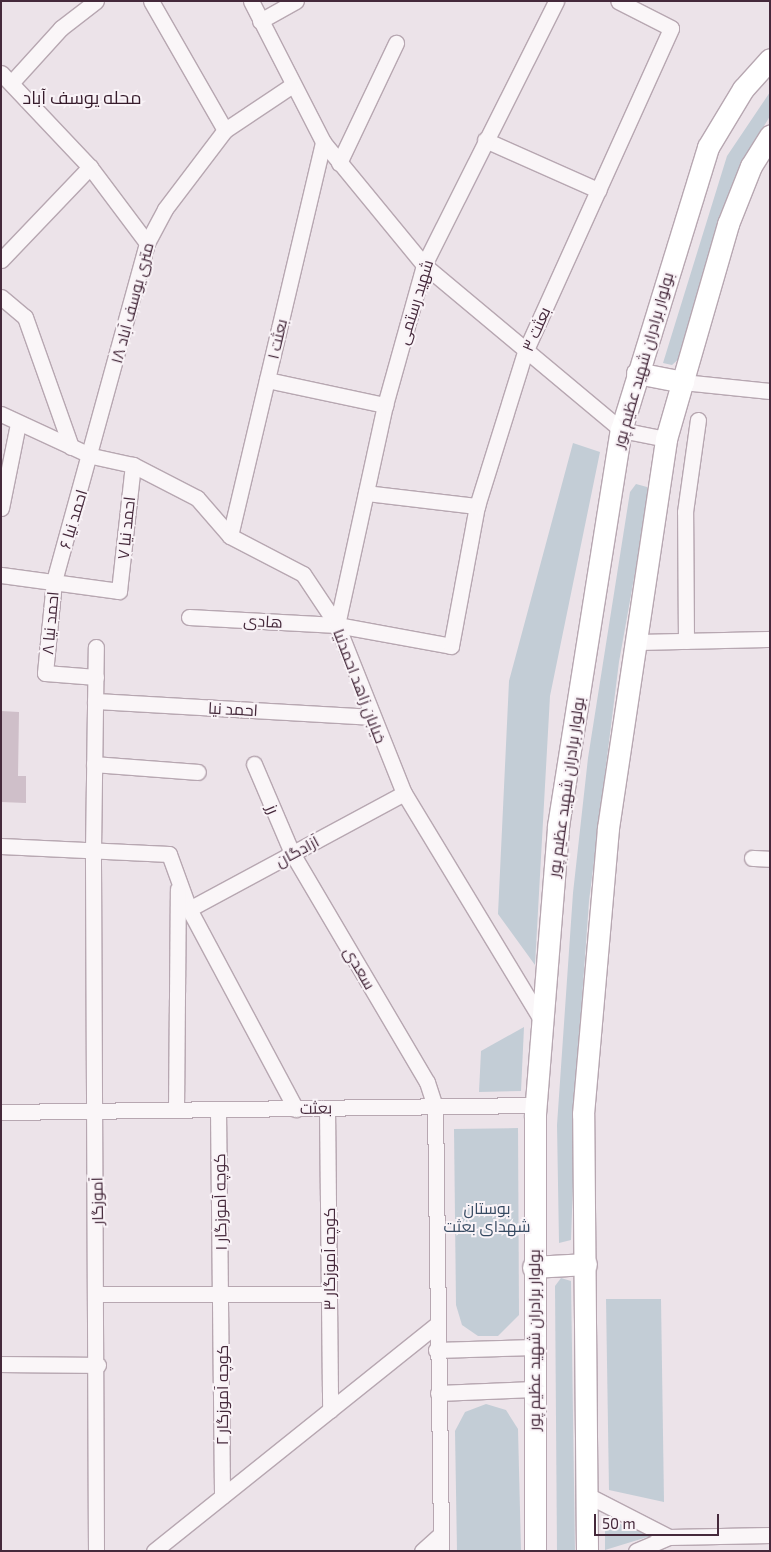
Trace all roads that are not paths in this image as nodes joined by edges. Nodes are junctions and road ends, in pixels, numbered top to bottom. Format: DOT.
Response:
graph roads {
  1 [pos="96,1"];
  2 [pos="151,1"];
  3 [pos="251,1"];
  4 [pos="296,1"];
  5 [pos="556,1"];
  6 [pos="618,1"];
  7 [pos="260,21"];
  8 [pos="396,43"];
  9 [pos="770,59"];
  10 [pos="6,78"];
  11 [pos="291,86"];
  12 [pos="225,130"];
  13 [pos="485,140"];
  14 [pos="323,142"];
  15 [pos="766,147"];
  16 [pos="339,163"];
  17 [pos="90,166"];
  18 [pos="598,190"];
  19 [pos="147,243"];
  20 [pos="1,260"];
  21 [pos="424,265"];
  22 [pos="1,297"];
  23 [pos="525,352"];
  24 [pos="637,373"];
  25 [pos="267,380"];
  26 [pos="683,382"];
  27 [pos="770,390"];
  28 [pos="385,405"];
  29 [pos="1,414"];
  30 [pos="698,420"];
  31 [pos="18,424"];
  32 [pos="621,430"];
  33 [pos="666,439"];
  34 [pos="71,447"];
  35 [pos="92,456"];
  36 [pos="133,465"];
  37 [pos="366,492"];
  38 [pos="477,506"];
  39 [pos="1,508"];
  40 [pos="230,536"];
  41 [pos="1,575"];
  42 [pos="54,581"];
  43 [pos="189,617"];
  44 [pos="337,625"];
  45 [pos="770,639"];
  46 [pos="686,641"];
  47 [pos="635,642"];
  48 [pos="451,646"];
  49 [pos="96,647"];
  50 [pos="96,677"];
  51 [pos="95,701"];
  52 [pos="370,717"];
  53 [pos="94,764"];
  54 [pos="254,764"];
  55 [pos="198,772"];
  56 [pos="404,793"];
  57 [pos="1,846"];
  58 [pos="92,852"];
  59 [pos="292,853"];
  60 [pos="752,858"];
  61 [pos="770,859"];
  62 [pos="178,880"];
  63 [pos="189,908"];
  64 [pos="542,1021"];
  65 [pos="536,1105"];
  66 [pos="435,1107"];
  67 [pos="327,1108"];
  68 [pos="296,1109"];
  69 [pos="176,1110"];
  70 [pos="218,1110"];
  71 [pos="96,1111"];
  72 [pos="1,1112"];
  73 [pos="586,1264"];
  74 [pos="533,1267"];
  75 [pos="98,1294"];
  76 [pos="221,1294"];
  77 [pos="329,1294"];
  78 [pos="435,1326"];
  79 [pos="534,1347"];
  80 [pos="436,1350"];
  81 [pos="1,1364"];
  82 [pos="98,1365"];
  83 [pos="534,1389"];
  84 [pos="438,1393"];
  85 [pos="330,1410"];
  86 [pos="587,1495"];
  87 [pos="222,1496"];
  88 [pos="440,1534"];
  89 [pos="770,1535"];
  90 [pos="669,1537"];
  91 [pos="690,1544"];
  92 [pos="96,1551"];
  93 [pos="154,1551"];
  94 [pos="422,1551"];
  95 [pos="441,1551"];
  96 [pos="535,1551"];
  97 [pos="587,1551"];
  98 [pos="636,1551"];
  1 -- 10 [label="street"];
  2 -- 12 [label="street"];
  3 -- 7 [label="street"];
  4 -- 7 [label="street"];
  5 -- 13 [label="street, شهید رستمی"];
  6 -- 18 [label="street, بعثت ۳"];
  7 -- 11 [label="street"];
  8 -- 16 [label="street"];
  9 -- 24 [label="main road, بولوار برادران شهید عظیم‌ پور"];
  10 -- 17 [label="street"];
  11 -- 12 [label="street, ۱۸ متری یوسف آباد"];
  11 -- 14 [label="street"];
  12 -- 19 [label="street, ۱۸ متری یوسف آباد"];
  13 -- 18 [label="street"];
  13 -- 21 [label="street, شهید رستمی"];
  14 -- 16 [label="street"];
  14 -- 25 [label="street, بعثت ۱"];
  15 -- 26 [label="main road"];
  16 -- 21 [label="street"];
  17 -- 19 [label="street"];
  17 -- 20 [label="street"];
  18 -- 23 [label="street, بعثت ۳"];
  19 -- 35 [label="street, ۱۸ متری یوسف آباد"];
  21 -- 23 [label="street"];
  21 -- 28 [label="street, شهید رستمی"];
  22 -- 34 [label="street"];
  23 -- 32 [label="street"];
  23 -- 38 [label="street, بعثت ۳"];
  24 -- 26 [label="main road"];
  24 -- 32 [label="main road, بولوار برادران شهید عظیم‌ پور"];
  25 -- 28 [label="street"];
  25 -- 40 [label="street, بعثت ۱"];
  26 -- 27 [label="street"];
  26 -- 33 [label="main road"];
  28 -- 37 [label="street, شهید رستمی"];
  29 -- 31 [label="street, خیابان زاهد احمدنیا"];
  30 -- 46 [label="street"];
  31 -- 34 [label="street, خیابان زاهد احمدنیا"];
  31 -- 39 [label="street"];
  32 -- 33 [label="street"];
  32 -- 64 [label="main road, بولوار برادران شهید عظیم‌ پور"];
  33 -- 47 [label="main road"];
  34 -- 35 [label="street, خیابان زاهد احمدنیا"];
  35 -- 36 [label="street, خیابان زاهد احمدنیا"];
  35 -- 42 [label="street, احمد نیا ۶"];
  36 -- 40 [label="street, خیابان زاهد احمدنیا"];
  36 -- 42 [label="street, احمد نیا ۷"];
  37 -- 38 [label="street"];
  37 -- 44 [label="street, شهید رستمی"];
  38 -- 48 [label="street, بعثت ۳"];
  40 -- 44 [label="street, خیابان زاهد احمدنیا"];
  41 -- 42 [label="street"];
  42 -- 50 [label="street, احمد نیا ۸"];
  43 -- 44 [label="street, هادی"];
  44 -- 48 [label="street, هادی"];
  44 -- 52 [label="street, خیابان زاهد احمدنیا"];
  45 -- 46 [label="street"];
  46 -- 47 [label="street"];
  47 -- 73 [label="main road"];
  49 -- 50 [label="street"];
  50 -- 51 [label="street"];
  51 -- 52 [label="street, احمد نیا"];
  51 -- 53 [label="street"];
  52 -- 56 [label="street, خیابان زاهد احمدنیا"];
  53 -- 55 [label="street"];
  53 -- 58 [label="street"];
  54 -- 59 [label="street, رز"];
  56 -- 59 [label="street, آزادگان"];
  56 -- 64 [label="street, خیابان زاهد احمدنیا"];
  57 -- 58 [label="street"];
  58 -- 62 [label="street"];
  58 -- 71 [label="street, آموزگار"];
  59 -- 63 [label="street, آزادگان"];
  59 -- 66 [label="street, سعدی"];
  60 -- 61 [label="street"];
  62 -- 63 [label="street"];
  62 -- 69 [label="street"];
  63 -- 68 [label="street"];
  64 -- 65 [label="main road, بولوار برادران شهید عظیم‌ پور"];
  65 -- 66 [label="street, بعثت"];
  65 -- 74 [label="main road, بولوار برادران شهید عظیم‌ پور"];
  66 -- 67 [label="street, بعثت"];
  66 -- 78 [label="street, سعدی"];
  67 -- 68 [label="street, بعثت"];
  67 -- 77 [label="street, کوچه آموزگار ۳"];
  68 -- 70 [label="street, بعثت"];
  69 -- 70 [label="street, بعثت"];
  69 -- 71 [label="street, بعثت"];
  70 -- 76 [label="street, کوچه آموزگار ۱"];
  71 -- 72 [label="street, بعثت"];
  71 -- 75 [label="street, آموزگار"];
  73 -- 74 [label="main road"];
  73 -- 86 [label="main road"];
  74 -- 79 [label="main road, بولوار برادران شهید عظیم‌ پور"];
  75 -- 76 [label="street"];
  75 -- 82 [label="street, آموزگار"];
  76 -- 77 [label="street"];
  76 -- 87 [label="street, کوچه آموزگار ۲"];
  77 -- 85 [label="street, کوچه آموزگار ۳"];
  78 -- 80 [label="street, سعدی"];
  78 -- 85 [label="street"];
  79 -- 80 [label="street"];
  79 -- 83 [label="main road, بولوار برادران شهید عظیم‌ پور"];
  80 -- 84 [label="street, سعدی"];
  81 -- 82 [label="street"];
  82 -- 92 [label="street, آموزگار"];
  83 -- 84 [label="street"];
  83 -- 96 [label="main road, بولوار برادران شهید عظیم‌ پور"];
  84 -- 88 [label="street, سعدی"];
  85 -- 87 [label="street"];
  86 -- 90 [label="street"];
  86 -- 97 [label="main road"];
  87 -- 93 [label="street"];
  88 -- 94 [label="street"];
  88 -- 95 [label="street, سعدی"];
  89 -- 91 [label="street"];
  90 -- 91 [label="street"];
  90 -- 98 [label="street"];
}
